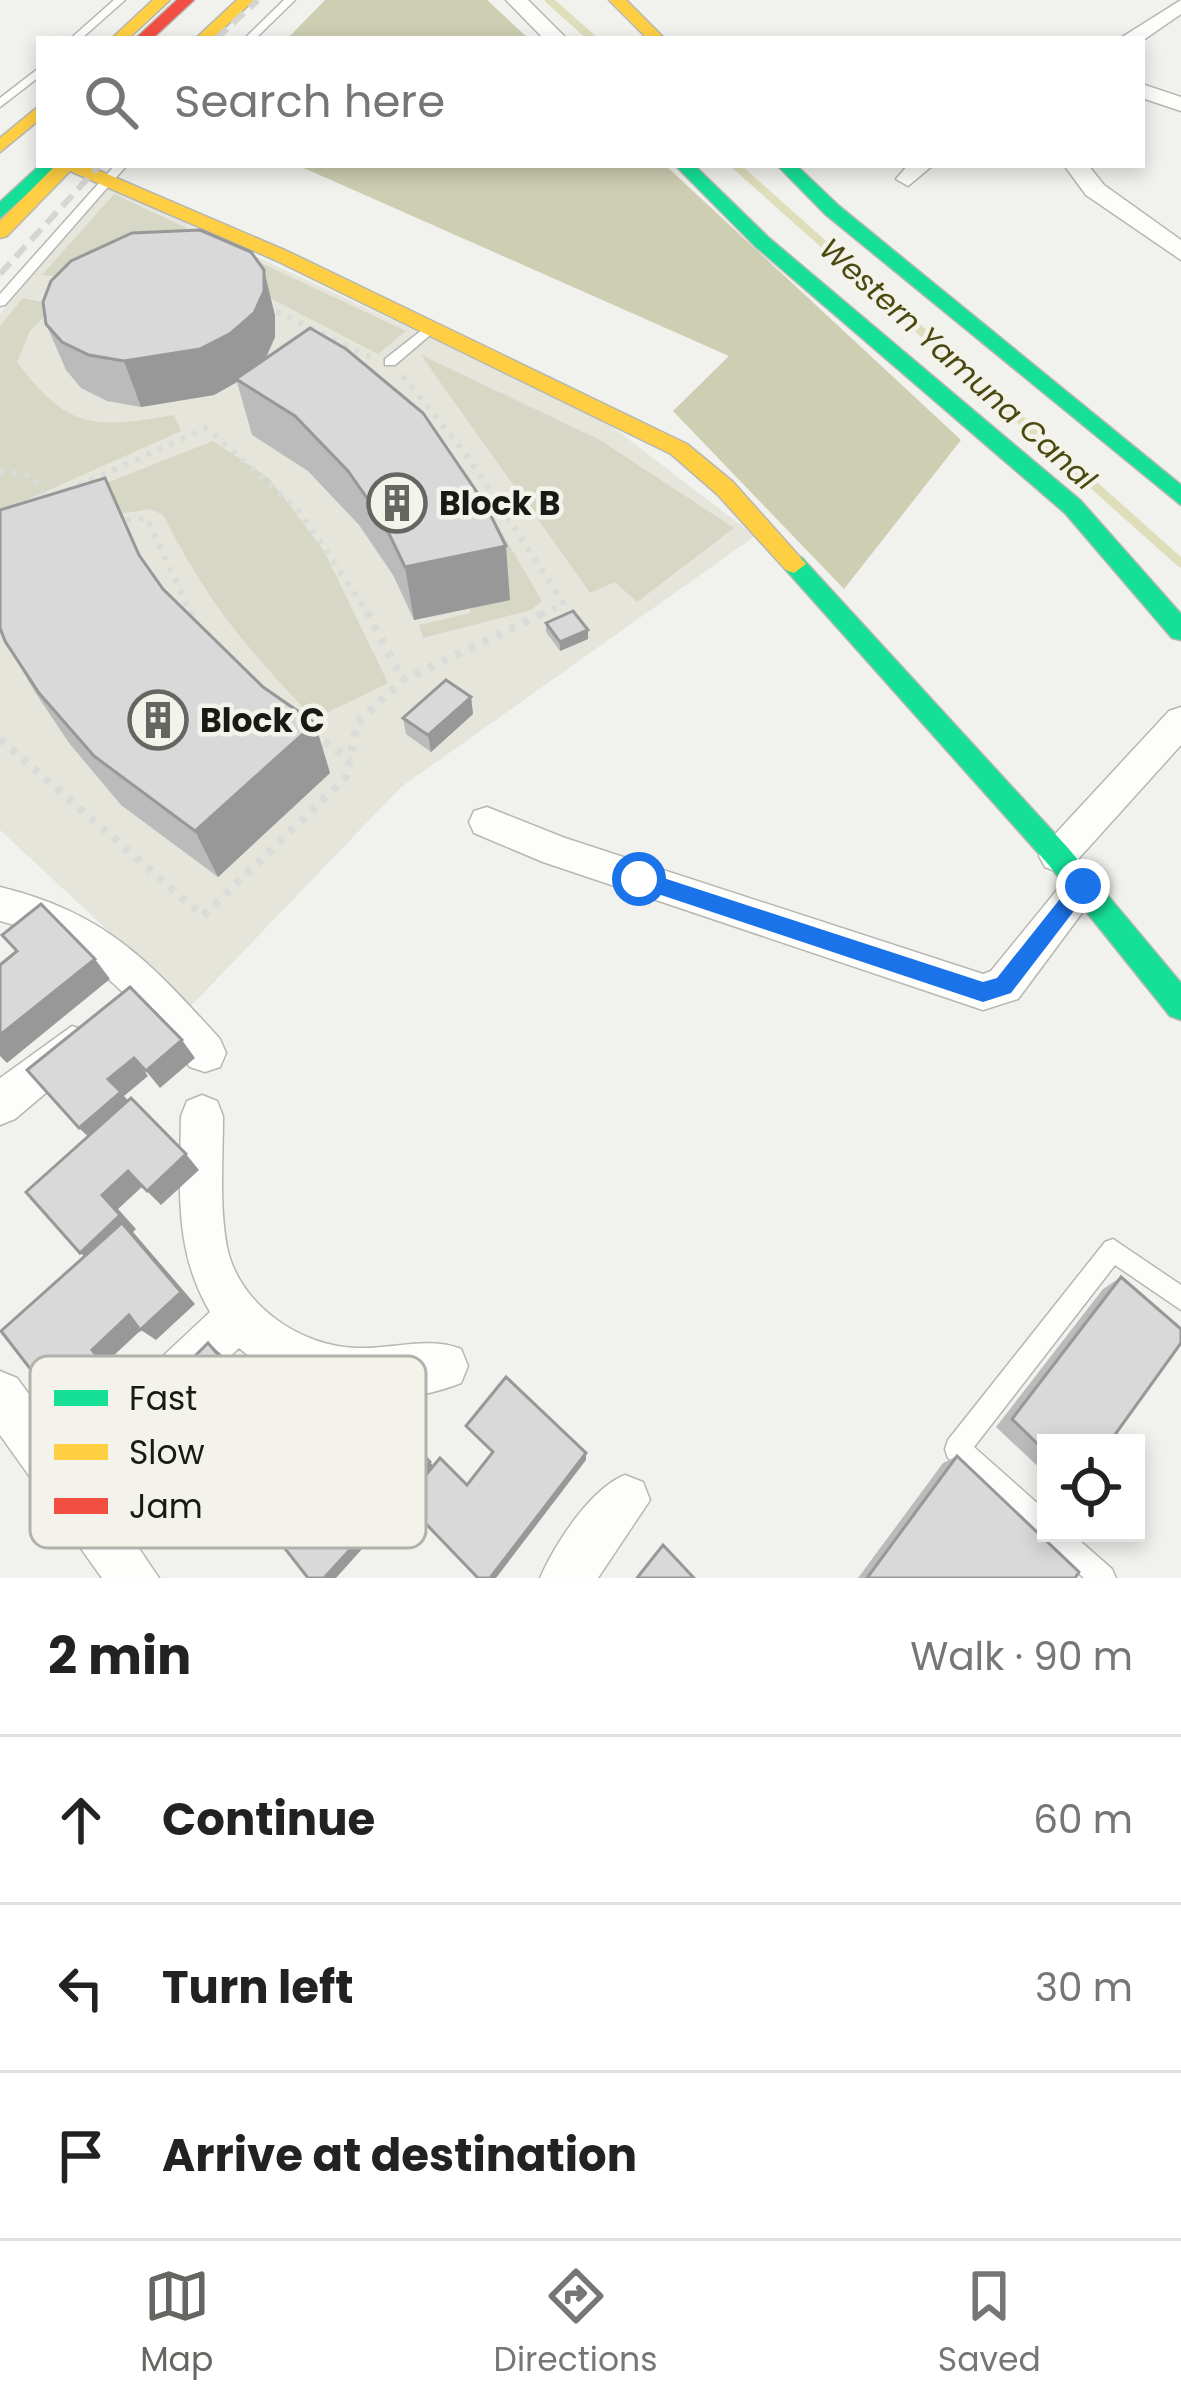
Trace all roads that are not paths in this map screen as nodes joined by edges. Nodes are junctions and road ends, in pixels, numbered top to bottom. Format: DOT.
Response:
graph roads {
  1 [pos="120,0"];
  2 [pos="162,0"];
  3 [pos="186,0"];
  4 [pos="230,0"];
  5 [pos="246,0"];
  6 [pos="290,0"];
  7 [pos="516,0"];
  8 [pos="616,0"];
  9 [pos="1181,5"];
  10 [pos="78,36"];
  11 [pos="122,36"];
  12 [pos="146,36"];
  13 [pos="191,36"];
  14 [pos="205,36"];
  15 [pos="252,36"];
  16 [pos="553,36"];
  17 [pos="654,36"];
  18 [pos="1134,36"];
  19 [pos="36,74"];
  20 [pos="1145,93"];
  21 [pos="0,104"];
  22 [pos="1181,104"];
  23 [pos="36,114"];
  24 [pos="36,137"];
  25 [pos="0,146"];
  26 [pos="48,168"];
  27 [pos="66,168"];
  28 [pos="687,168"];
  29 [pos="789,168"];
  30 [pos="1078,168"];
  31 [pos="0,169"];
  32 [pos="113,173"];
  33 [pos="0,212"];
  34 [pos="0,232"];
  35 [pos="1177,240"];
  36 [pos="0,302"];
  37 [pos="431,327"];
  38 [pos="390,362"];
  39 [pos="1181,497"];
  40 [pos="1181,631"];
  41 [pos="1181,721"];
  42 [pos="487,822"];
  43 [pos="1058,856"];
  44 [pos="1083,886"];
  45 [pos="0,904"];
  46 [pos="144,985"];
  47 [pos="1181,1006"];
  48 [pos="205,1053"];
  49 [pos="0,1106"];
  50 [pos="202,1116"];
  51 [pos="1181,1299"];
  52 [pos="240,1315"];
  53 [pos="197,1356"];
  54 [pos="289,1356"];
  55 [pos="444,1366"];
  56 [pos="426,1367"];
  57 [pos="0,1394"];
  58 [pos="30,1435"];
  59 [pos="626,1500"];
  60 [pos="1037,1519"];
  61 [pos="1062,1542"];
  62 [pos="112,1548"];
  63 [pos="134,1578"];
  64 [pos="566,1578"];
  65 [pos="1103,1578"];
  1 -- 10 [label="lane"];
  2 -- 11 [label="main road"];
  3 -- 12 [label="main road"];
  4 -- 13 [label="main road"];
  5 -- 14 [label="main road"];
  6 -- 15 [label="lane"];
  7 -- 16 [label="street"];
  8 -- 17 [label="main road"];
  9 -- 18 [label="street"];
  19 -- 21 [label="lane"];
  20 -- 22 [label="street"];
  23 -- 25 [label="main road"];
  24 -- 31 [label="main road"];
  26 -- 33 [label="main road"];
  27 -- 34 [label="main road"];
  28 -- 40 [label="main road"];
  29 -- 39 [label="main road"];
  30 -- 35 [label="street"];
  32 -- 36 [label="lane"];
  32 -- 37 [label="main road"];
  37 -- 38 [label="lane"];
  37 -- 43 [label="main road"];
  41 -- 43 [label="street"];
  42 -- 44 [label="street"];
  43 -- 44 [label="main road"];
  44 -- 47 [label="main road"];
  45 -- 46 [label="street"];
  46 -- 48 [label="street"];
  46 -- 49 [label="street"];
  50 -- 52 [label="street"];
  51 -- 60 [label="lane"];
  52 -- 53 [label="street"];
  52 -- 54 [label="street"];
  55 -- 56 [label="street"];
  57 -- 58 [label="street"];
  59 -- 64 [label="street"];
  61 -- 65 [label="lane"];
  62 -- 63 [label="street"];
}
